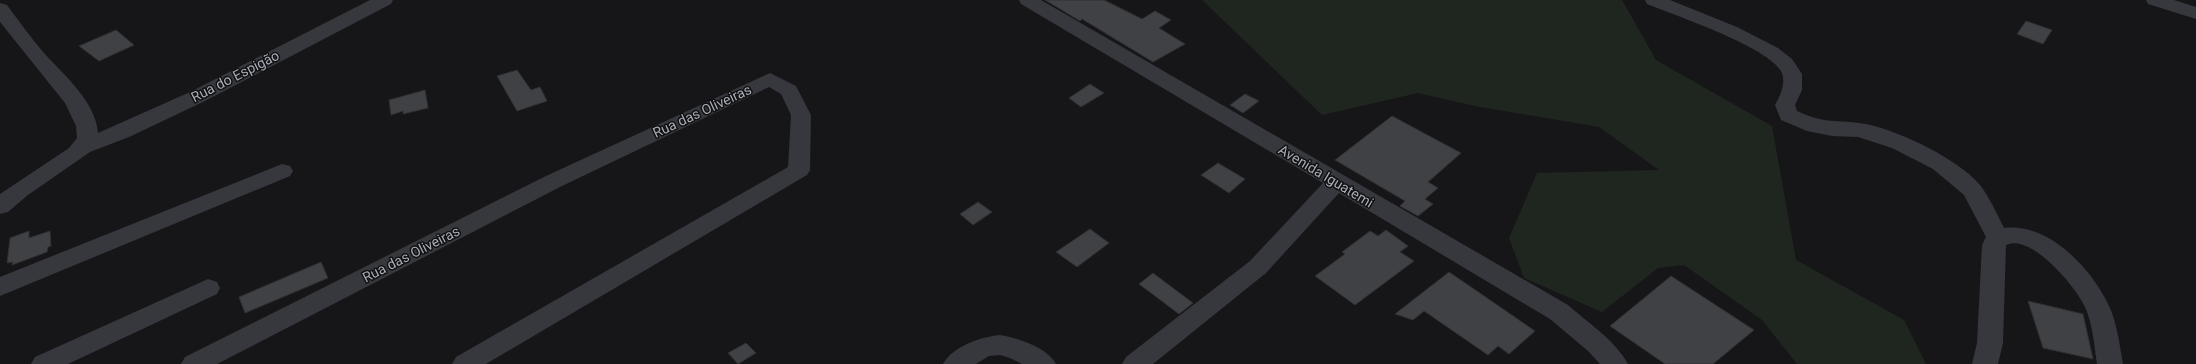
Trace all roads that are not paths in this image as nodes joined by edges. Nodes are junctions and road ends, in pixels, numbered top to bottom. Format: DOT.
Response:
graph roads {
  1 [pos="384,0"];
  2 [pos="1028,0"];
  3 [pos="1654,0"];
  4 [pos="2155,0"];
  5 [pos="0,9"];
  6 [pos="2196,13"];
  7 [pos="83,147"];
  8 [pos="282,171"];
  9 [pos="1336,182"];
  10 [pos="0,206"];
  11 [pos="1998,237"];
  12 [pos="0,287"];
  13 [pos="208,288"];
  14 [pos="44,364"];
  15 [pos="194,364"];
  16 [pos="465,364"];
  17 [pos="956,364"];
  18 [pos="1043,364"];
  19 [pos="1135,364"];
  20 [pos="1615,364"];
  21 [pos="1985,364"];
  22 [pos="2110,364"];
  1 -- 7 [label="street, Rua do Espigão"];
  2 -- 9 [label="street, Avenida Iguatemi"];
  3 -- 11 [label="street"];
  4 -- 6 [label="street"];
  5 -- 7 [label="street"];
  7 -- 10 [label="street, Rua do Espigão"];
  8 -- 12 [label="street"];
  9 -- 19 [label="street"];
  9 -- 20 [label="street, Avenida Iguatemi"];
  11 -- 21 [label="street"];
  11 -- 22 [label="street"];
  13 -- 14 [label="street"];
  15 -- 16 [label="street, Rua das Oliveiras"];
  17 -- 18 [label="street"];
}
